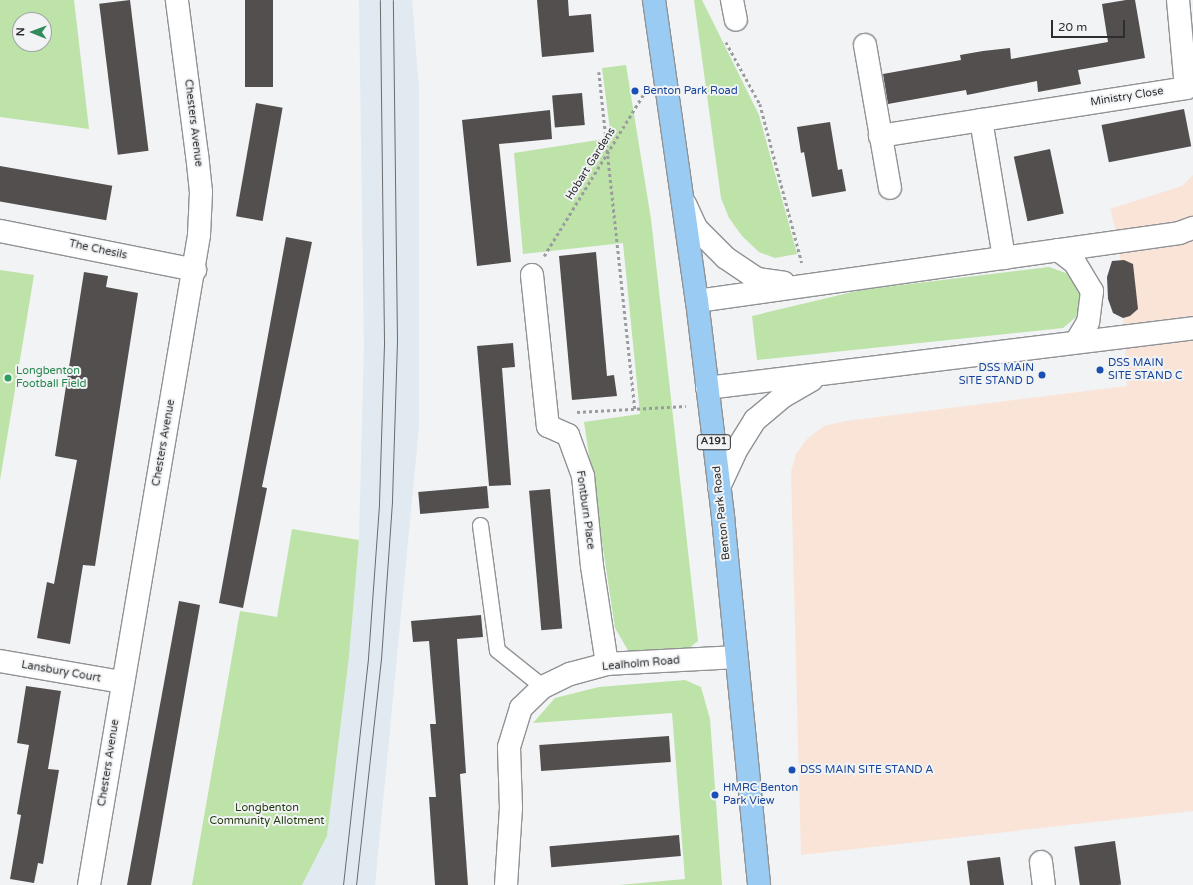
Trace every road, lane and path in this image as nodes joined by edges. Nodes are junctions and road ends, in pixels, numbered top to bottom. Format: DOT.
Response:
graph roads {
  1 [pos="177,0"];
  2 [pos="654,0"];
  3 [pos="1178,0"];
  4 [pos="724,38"];
  5 [pos="865,45"];
  6 [pos="664,62"];
  7 [pos="599,72"];
  8 [pos="981,120"];
  9 [pos="880,136"];
  10 [pos="608,153"];
  11 [pos="890,188"];
  12 [pos="683,199"];
  13 [pos="1193,228"];
  14 [pos="0,231"];
  15 [pos="1058,250"];
  16 [pos="1004,258"];
  17 [pos="195,270"];
  18 [pos="532,275"];
  19 [pos="807,286"];
  20 [pos="697,301"];
  21 [pos="1193,328"];
  22 [pos="1076,342"];
  23 [pos="820,375"];
  24 [pos="708,396"];
  25 [pos="635,409"];
  26 [pos="547,414"];
  27 [pos="719,487"];
  28 [pos="480,525"];
  29 [pos="736,657"];
  30 [pos="0,661"];
  31 [pos="607,664"];
  32 [pos="122,682"];
  33 [pos="543,687"];
  34 [pos="1041,862"];
  35 [pos="89,885"];
  36 [pos="506,885"];
  37 [pos="759,885"];
  38 [pos="1044,885"];
  1 -- 17 [label="street, Chesters Avenue"];
  2 -- 6 [label="main road, Benton Park Road / A191"];
  3 -- 8 [label="street, Ministry Close"];
  4 -- 19 [label="path"];
  5 -- 9 [label="street"];
  6 -- 10 [label="path, Hobart Gardens"];
  6 -- 12 [label="main road, Benton Park Road / A191"];
  7 -- 10 [label="path"];
  8 -- 9 [label="street, Ministry Close"];
  8 -- 16 [label="street"];
  9 -- 11 [label="street"];
  10 -- 18 [label="path, Hobart Gardens"];
  10 -- 25 [label="path"];
  12 -- 19 [label="street"];
  12 -- 20 [label="main road, Benton Park Road / A191"];
  13 -- 15 [label="street"];
  14 -- 17 [label="street, The Chesils"];
  15 -- 16 [label="street"];
  15 -- 22 [label="street"];
  16 -- 19 [label="street"];
  17 -- 32 [label="street, Chesters Avenue"];
  18 -- 26 [label="street, Fontburn Place"];
  19 -- 20 [label="street"];
  20 -- 24 [label="main road, Benton Park Road / A191"];
  21 -- 22 [label="street"];
  22 -- 23 [label="street"];
  23 -- 24 [label="street"];
  23 -- 27 [label="street"];
  24 -- 25 [label="path"];
  24 -- 27 [label="main road, Benton Park Road / A191"];
  25 -- 26 [label="path"];
  26 -- 31 [label="street, Fontburn Place"];
  27 -- 29 [label="main road, Benton Park Road / A191"];
  28 -- 33 [label="lane"];
  29 -- 31 [label="street, Lealholm Road"];
  29 -- 37 [label="main road, Benton Park Road / A191"];
  30 -- 32 [label="street, Lansbury Court"];
  31 -- 33 [label="street, Lealholm Road"];
  32 -- 35 [label="street, Chesters Avenue"];
  33 -- 36 [label="street, Lealholm Road"];
  34 -- 38 [label="street"];
}
